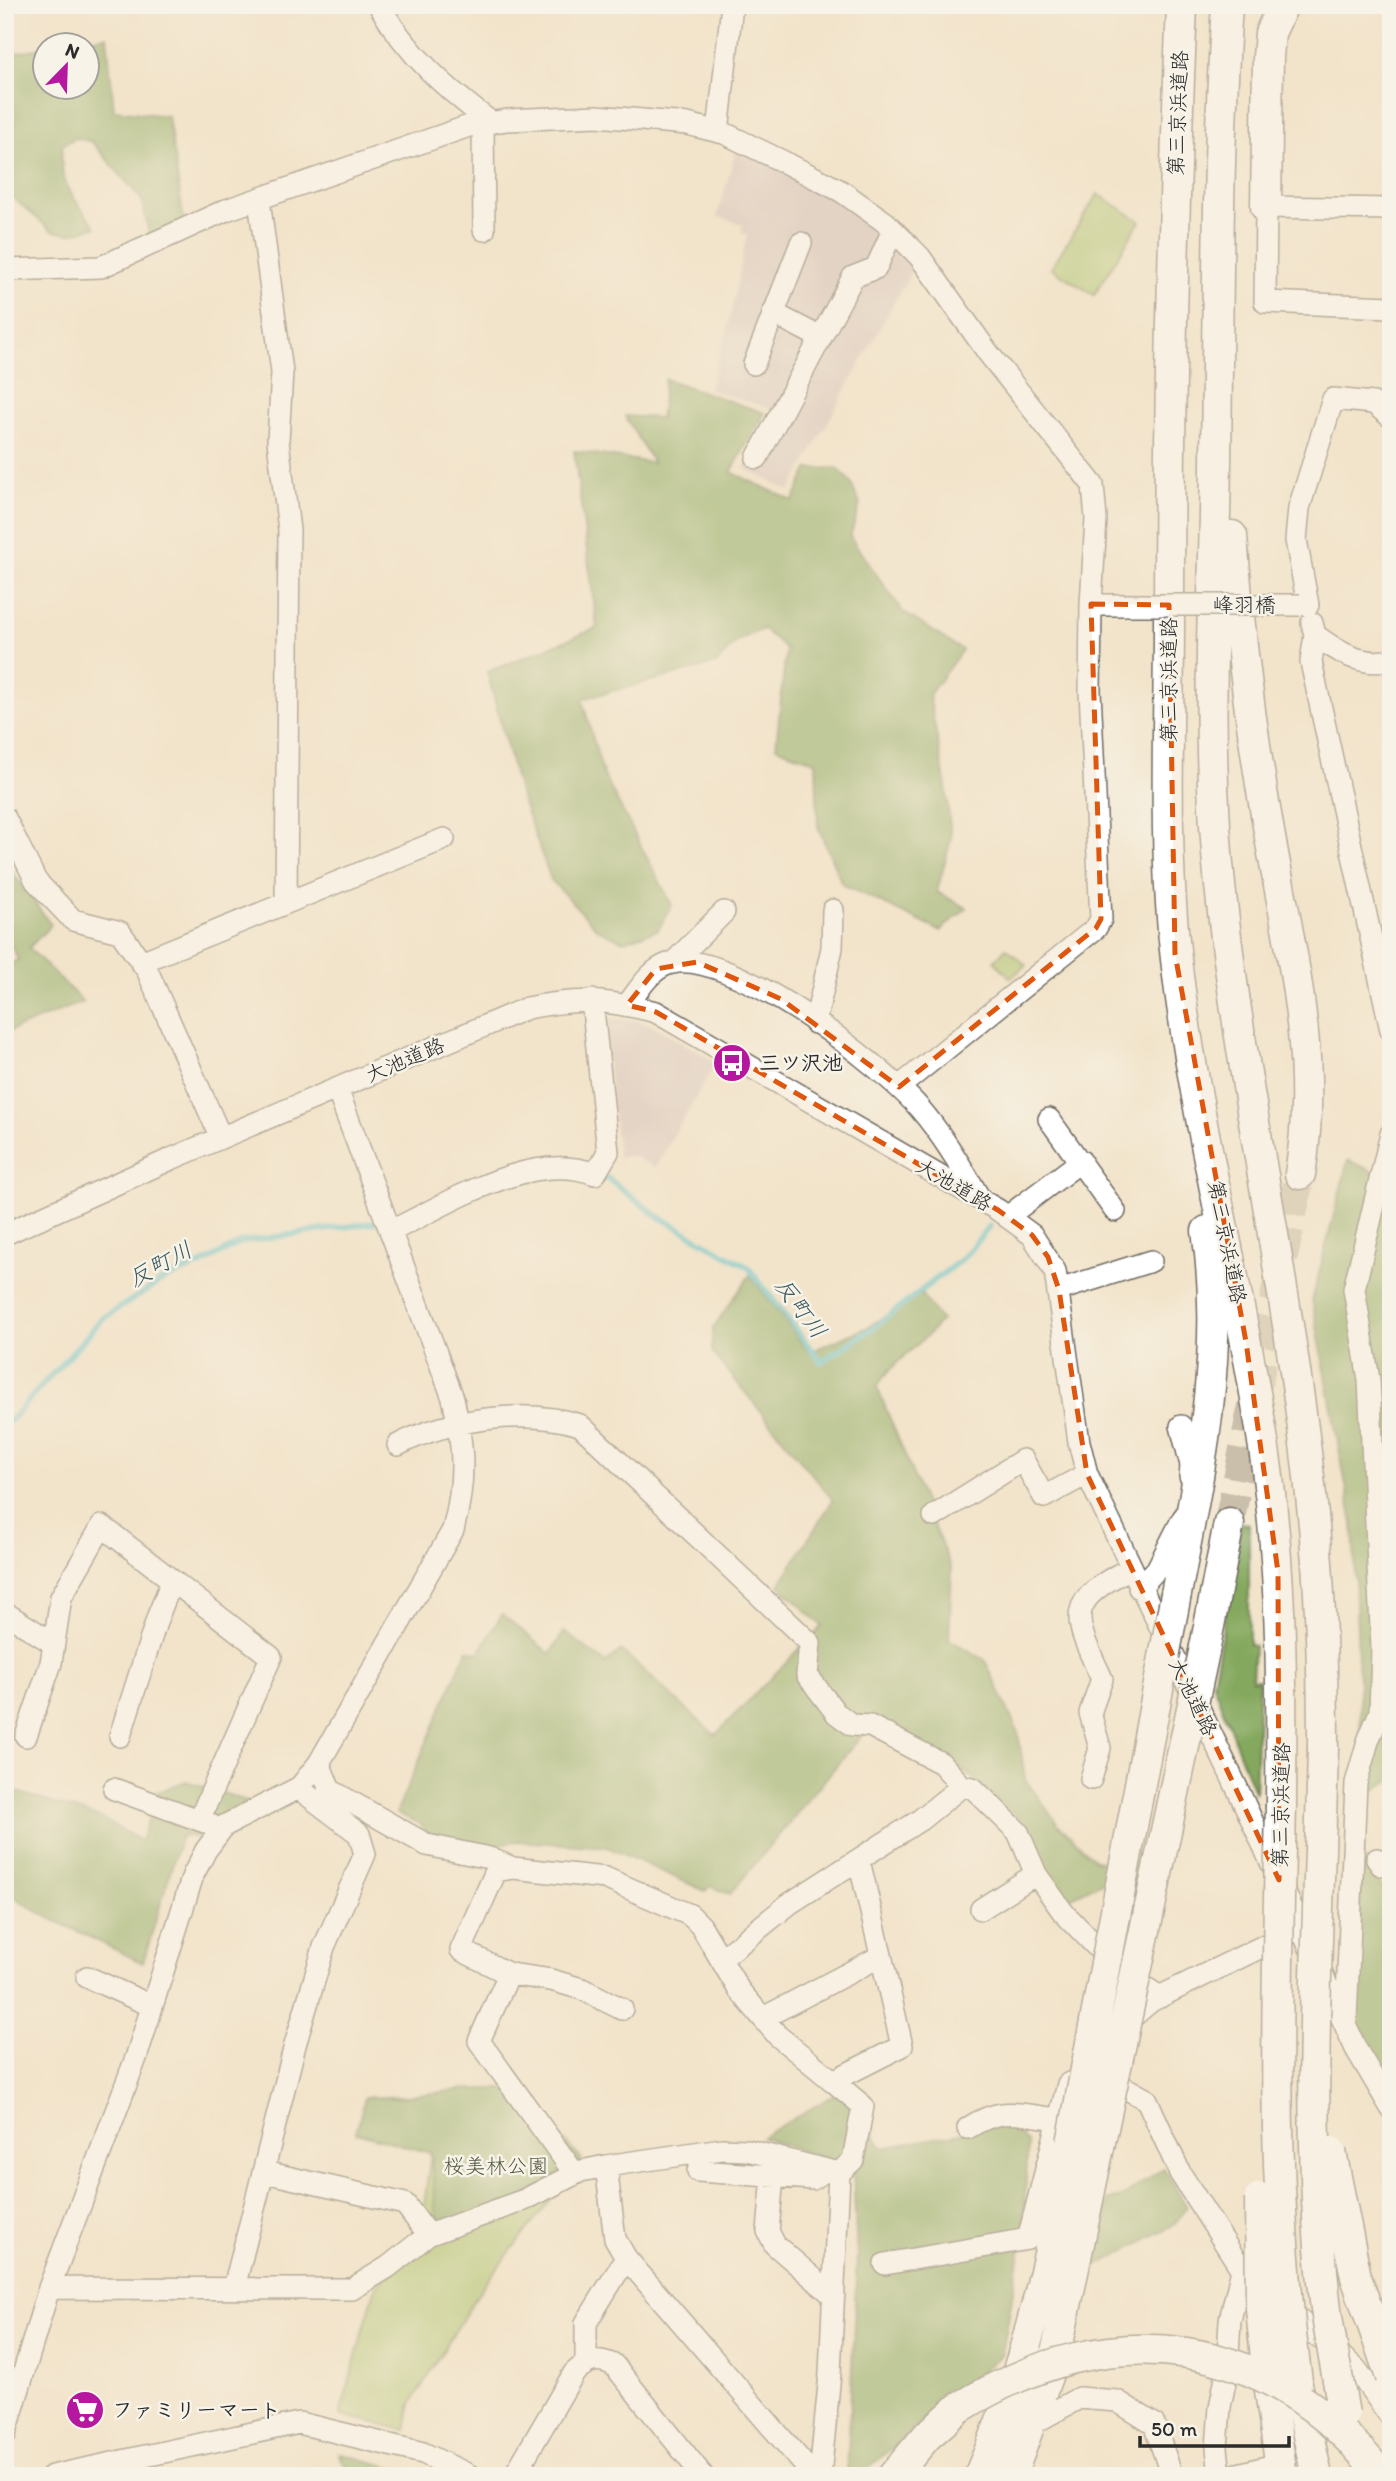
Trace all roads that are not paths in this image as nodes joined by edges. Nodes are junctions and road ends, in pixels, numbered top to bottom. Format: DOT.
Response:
graph roads {
  1 [pos="379,5"];
  2 [pos="732,5"];
  3 [pos="1182,5"];
  4 [pos="1227,5"];
  5 [pos="1245,5"];
  6 [pos="1283,5"];
  7 [pos="1222,70"];
  8 [pos="487,123"];
  9 [pos="718,132"];
  10 [pos="260,200"];
  11 [pos="1266,207"];
  12 [pos="1391,209"];
  13 [pos="484,230"];
  14 [pos="893,230"];
  15 [pos="801,243"];
  16 [pos="5,271"];
  17 [pos="1391,307"];
  18 [pos="773,313"];
  19 [pos="821,338"];
  20 [pos="1218,344"];
  21 [pos="754,364"];
  22 [pos="1391,417"];
  23 [pos="757,458"];
  24 [pos="1097,604"];
  25 [pos="1304,605"];
  26 [pos="1315,635"];
  27 [pos="1391,660"];
  28 [pos="5,818"];
  29 [pos="444,839"];
  30 [pos="1170,850"];
  31 [pos="286,902"];
  32 [pos="833,910"];
  33 [pos="724,912"];
  34 [pos="141,962"];
  35 [pos="673,963"];
  36 [pos="592,1000"];
  37 [pos="627,1005"];
  38 [pos="815,1023"];
  39 [pos="1391,1030"];
  40 [pos="898,1087"];
  41 [pos="337,1089"];
  42 [pos="1049,1119"];
  43 [pos="1391,1134"];
  44 [pos="221,1138"];
  45 [pos="1081,1161"];
  46 [pos="1300,1174"];
  47 [pos="981,1200"];
  48 [pos="1115,1211"];
  49 [pos="1007,1217"];
  50 [pos="391,1231"];
  51 [pos="5,1234"];
  52 [pos="1151,1261"];
  53 [pos="1059,1290"];
  54 [pos="458,1421"];
  55 [pos="1181,1426"];
  56 [pos="398,1445"];
  57 [pos="1087,1474"];
  58 [pos="934,1516"];
  59 [pos="1229,1523"];
  60 [pos="1129,1569"];
  61 [pos="172,1581"];
  62 [pos="1139,1588"];
  63 [pos="5,1612"];
  64 [pos="53,1643"];
  65 [pos="26,1736"];
  66 [pos="120,1736"];
  67 [pos="319,1763"];
  68 [pos="1091,1779"];
  69 [pos="962,1786"];
  70 [pos="298,1788"];
  71 [pos="114,1789"];
  72 [pos="200,1818"];
  73 [pos="222,1830"];
  74 [pos="859,1860"];
  75 [pos="513,1868"];
  76 [pos="1036,1874"];
  77 [pos="981,1909"];
  78 [pos="1301,1928"];
  79 [pos="881,1956"];
  80 [pos="721,1959"];
  81 [pos="1278,1966"];
  82 [pos="509,1974"];
  83 [pos="87,1978"];
  84 [pos="1160,1997"];
  85 [pos="152,2006"];
  86 [pos="622,2009"];
  87 [pos="763,2018"];
  88 [pos="1345,2026"];
  89 [pos="1315,2069"];
  90 [pos="1100,2074"];
  91 [pos="833,2081"];
  92 [pos="1391,2108"];
  93 [pos="968,2128"];
  94 [pos="1076,2136"];
  95 [pos="606,2166"];
  96 [pos="698,2171"];
  97 [pos="833,2171"];
  98 [pos="265,2172"];
  99 [pos="575,2174"];
  100 [pos="773,2177"];
  101 [pos="428,2235"];
  102 [pos="626,2258"];
  103 [pos="885,2263"];
  104 [pos="1242,2270"];
  105 [pos="49,2288"];
  106 [pos="234,2288"];
  107 [pos="834,2296"];
  108 [pos="1391,2360"];
  109 [pos="586,2361"];
  110 [pos="1358,2372"];
  111 [pos="1391,2377"];
  112 [pos="1391,2417"];
  113 [pos="1032,2424"];
  114 [pos="5,2435"];
  115 [pos="1280,2470"];
  116 [pos="76,2473"];
  117 [pos="52,2476"];
  118 [pos="471,2476"];
  119 [pos="514,2476"];
  120 [pos="703,2476"];
  121 [pos="814,2476"];
  122 [pos="820,2476"];
  123 [pos="893,2476"];
  124 [pos="979,2476"];
  125 [pos="1012,2476"];
  126 [pos="1172,2476"];
  127 [pos="1220,2476"];
  128 [pos="1230,2476"];
  129 [pos="1317,2476"];
  130 [pos="1359,2476"];
  131 [pos="1382,2476"];
  1 -- 8 [label="street"];
  2 -- 9 [label="street"];
  3 -- 30 [label="highway, 第三京浜道路"];
  4 -- 7 [label="highway, 第三京浜道路"];
  5 -- 7 [label="highway"];
  6 -- 11 [label="highway"];
  7 -- 20 [label="highway, 第三京浜道路"];
  8 -- 9 [label="street"];
  8 -- 10 [label="street"];
  8 -- 13 [label="street"];
  9 -- 14 [label="street"];
  10 -- 16 [label="street"];
  10 -- 31 [label="street"];
  11 -- 12 [label="street"];
  11 -- 17 [label="street"];
  14 -- 19 [label="street"];
  14 -- 24 [label="street"];
  15 -- 18 [label="street"];
  18 -- 19 [label="street"];
  18 -- 21 [label="street"];
  19 -- 23 [label="street"];
  20 -- 46 [label="highway"];
  20 -- 89 [label="highway, 第三京浜道路, bridge"];
  22 -- 25 [label="street"];
  24 -- 25 [label="street, 峰羽橋, bridge"];
  24 -- 40 [label="street"];
  25 -- 26 [label="street"];
  26 -- 27 [label="street"];
  26 -- 39 [label="street"];
  28 -- 34 [label="street"];
  29 -- 31 [label="street"];
  30 -- 81 [label="highway, 第三京浜道路, bridge"];
  30 -- 94 [label="highway, bridge"];
  31 -- 34 [label="street"];
  32 -- 38 [label="street"];
  33 -- 35 [label="street"];
  34 -- 44 [label="street"];
  35 -- 37 [label="street"];
  35 -- 38 [label="street"];
  36 -- 37 [label="street, 大池道路"];
  36 -- 41 [label="street, 大池道路"];
  36 -- 50 [label="street"];
  37 -- 47 [label="street, 大池道路"];
  38 -- 40 [label="street"];
  40 -- 47 [label="street"];
  41 -- 44 [label="street, 大池道路"];
  41 -- 50 [label="street"];
  42 -- 45 [label="street"];
  43 -- 88 [label="street"];
  44 -- 51 [label="street, 大池道路"];
  45 -- 48 [label="street"];
  45 -- 49 [label="street"];
  47 -- 49 [label="street, 大池道路"];
  49 -- 53 [label="street, 大池道路"];
  50 -- 54 [label="street"];
  52 -- 53 [label="street"];
  53 -- 57 [label="street, 大池道路"];
  54 -- 56 [label="street"];
  54 -- 67 [label="street"];
  54 -- 69 [label="street"];
  55 -- 62 [label="street"];
  57 -- 58 [label="street"];
  57 -- 60 [label="street, 大池道路"];
  59 -- 94 [label="highway, bridge"];
  60 -- 62 [label="street, 大池道路"];
  60 -- 68 [label="street"];
  61 -- 64 [label="street"];
  61 -- 66 [label="street"];
  61 -- 72 [label="street"];
  62 -- 78 [label="street, 大池道路"];
  63 -- 64 [label="street"];
  64 -- 65 [label="street"];
  67 -- 70 [label="street"];
  67 -- 75 [label="street"];
  69 -- 74 [label="street"];
  69 -- 76 [label="street"];
  70 -- 73 [label="street"];
  70 -- 98 [label="street"];
  71 -- 72 [label="street"];
  72 -- 73 [label="street"];
  73 -- 85 [label="street"];
  74 -- 79 [label="street"];
  74 -- 80 [label="street"];
  75 -- 80 [label="street"];
  75 -- 82 [label="street"];
  76 -- 77 [label="street"];
  76 -- 84 [label="street"];
  78 -- 84 [label="street"];
  78 -- 88 [label="street, 大池道路"];
  79 -- 87 [label="street"];
  79 -- 91 [label="street"];
  80 -- 87 [label="street"];
  81 -- 115 [label="highway, bridge"];
  81 -- 129 [label="highway, 第三京浜道路, bridge"];
  82 -- 86 [label="street"];
  82 -- 99 [label="street"];
  83 -- 85 [label="street"];
  84 -- 90 [label="street"];
  85 -- 105 [label="street"];
  87 -- 91 [label="street"];
  88 -- 92 [label="street, 大池道路"];
  89 -- 111 [label="highway, bridge"];
  89 -- 130 [label="highway, 第三京浜道路, bridge"];
  90 -- 94 [label="street"];
  90 -- 104 [label="street"];
  91 -- 97 [label="street"];
  93 -- 94 [label="street"];
  94 -- 103 [label="street"];
  94 -- 113 [label="highway"];
  94 -- 124 [label="highway"];
  95 -- 97 [label="street"];
  95 -- 99 [label="street"];
  95 -- 102 [label="street"];
  96 -- 100 [label="street"];
  97 -- 100 [label="street"];
  97 -- 107 [label="street"];
  98 -- 101 [label="street"];
  98 -- 106 [label="street"];
  99 -- 101 [label="street"];
  100 -- 107 [label="street"];
  101 -- 106 [label="street"];
  102 -- 109 [label="street"];
  102 -- 121 [label="street"];
  104 -- 110 [label="street"];
  104 -- 127 [label="street"];
  105 -- 106 [label="street"];
  105 -- 114 [label="street"];
  107 -- 122 [label="street"];
  108 -- 110 [label="street"];
  109 -- 119 [label="street"];
  109 -- 120 [label="street"];
  110 -- 112 [label="street"];
  113 -- 125 [label="highway"];
  113 -- 126 [label="street"];
  115 -- 128 [label="street"];
  116 -- 117 [label="street"];
  116 -- 118 [label="street"];
  123 -- 131 [label="highway, bridge"];
}
